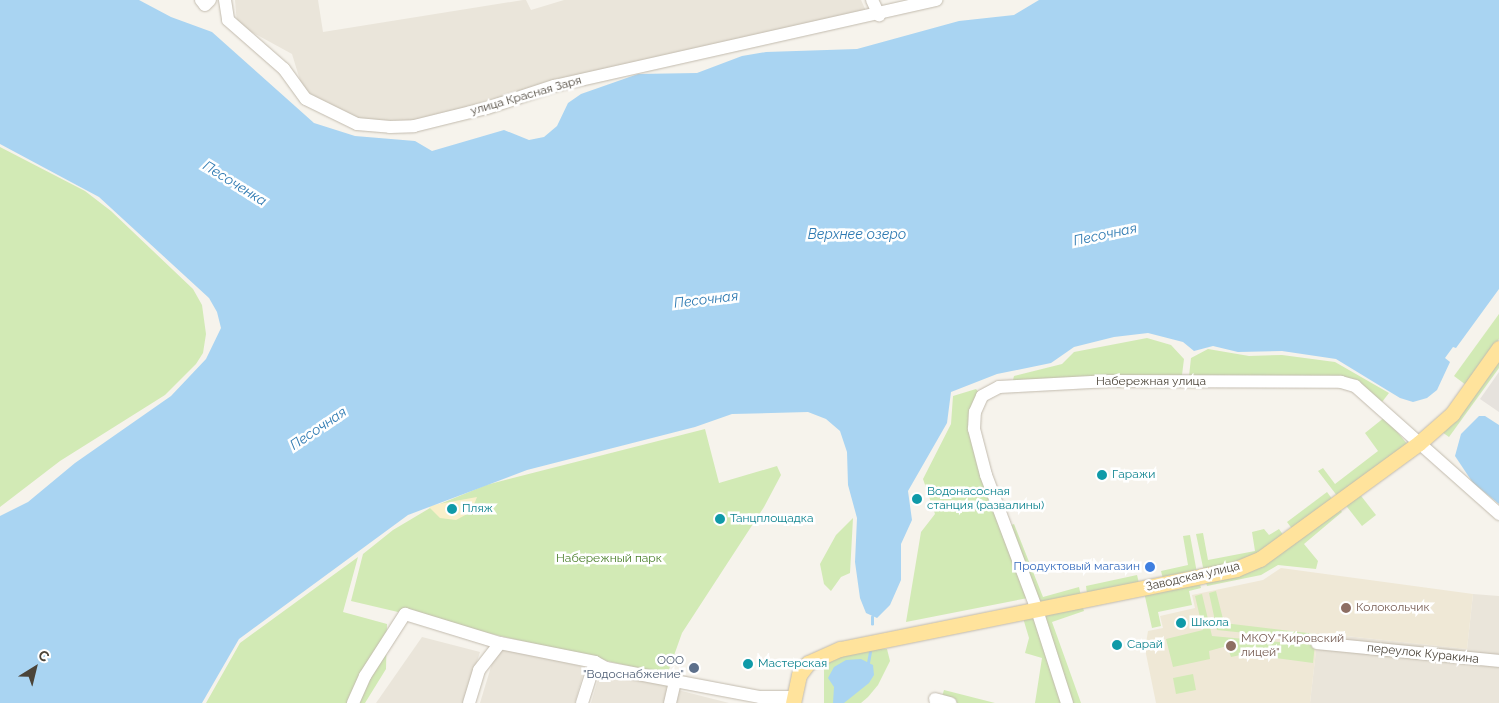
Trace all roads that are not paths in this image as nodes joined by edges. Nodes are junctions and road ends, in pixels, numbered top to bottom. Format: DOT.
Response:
graph roads {
  1 [pos="225,0"];
  2 [pos="872,0"];
  3 [pos="936,0"];
  4 [pos="879,15"];
  5 [pos="1499,348"];
  6 [pos="1419,443"];
  7 [pos="1499,514"];
  8 [pos="1037,610"];
  9 [pos="500,643"];
  10 [pos="1317,643"];
  11 [pos="1499,661"];
  12 [pos="594,662"];
  13 [pos="676,682"];
  14 [pos="934,699"];
  15 [pos="793,700"];
  16 [pos="353,703"];
  17 [pos="469,703"];
  18 [pos="582,703"];
  19 [pos="670,703"];
  20 [pos="950,703"];
  21 [pos="1067,703"];
  1 -- 4 [label="street, улица Красная Заря"];
  2 -- 4 [label="street"];
  3 -- 4 [label="street, улица Красная Заря"];
  5 -- 6 [label="main road, Заводская улица"];
  6 -- 7 [label="street, Набережная улица"];
  6 -- 8 [label="main road, Заводская улица"];
  6 -- 8 [label="street, Набережная улица"];
  8 -- 15 [label="main road, Заводская улица"];
  8 -- 21 [label="street, Набережная улица"];
  9 -- 12 [label="street"];
  9 -- 16 [label="street"];
  9 -- 17 [label="street"];
  10 -- 11 [label="street, переулок Куракина"];
  12 -- 13 [label="street"];
  12 -- 18 [label="street"];
  13 -- 15 [label="street"];
  13 -- 19 [label="street"];
  14 -- 20 [label="street"];
}
